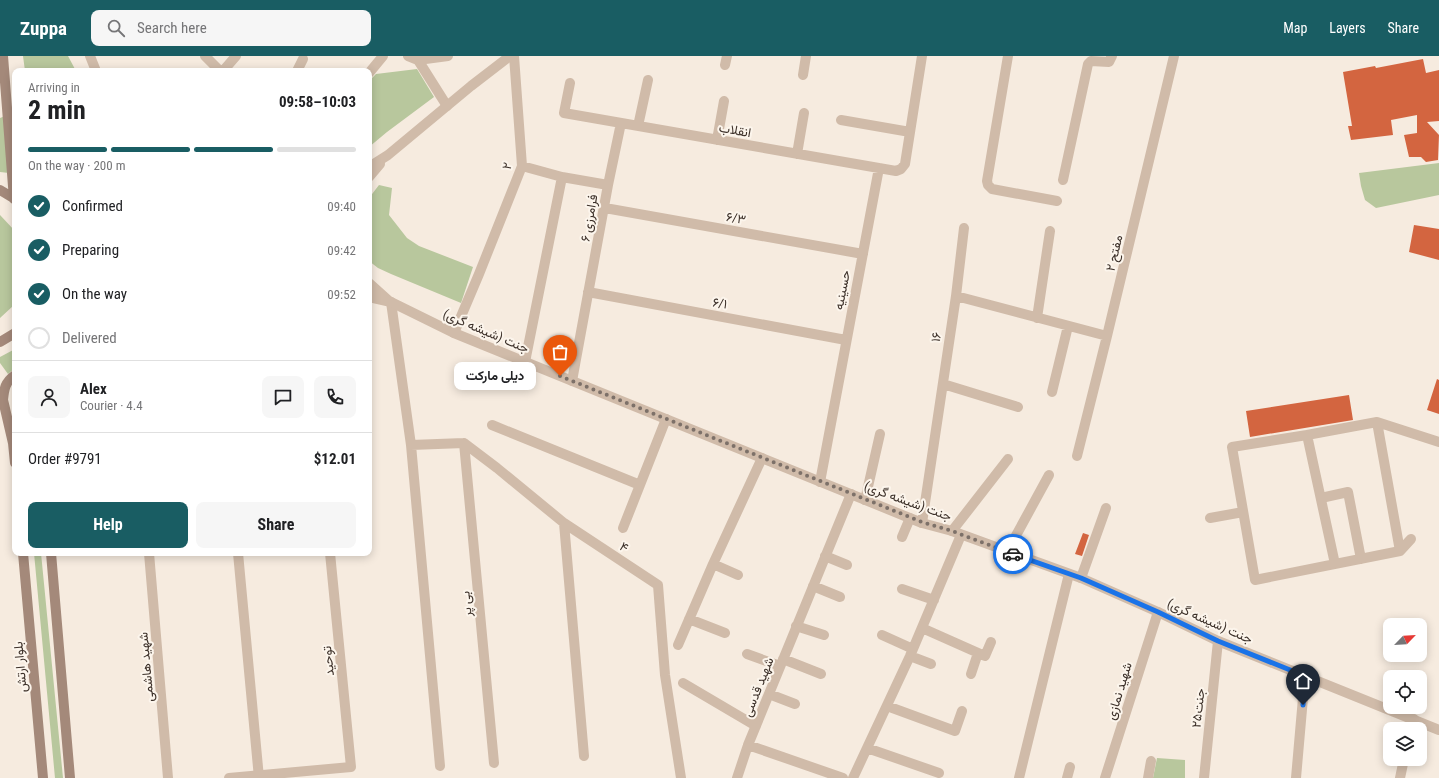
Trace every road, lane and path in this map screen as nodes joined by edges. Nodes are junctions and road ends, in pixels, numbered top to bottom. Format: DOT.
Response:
graph roads {
  1 [pos="4,56"];
  2 [pos="90,56"];
  3 [pos="205,56"];
  4 [pos="236,56"];
  5 [pos="384,56"];
  6 [pos="408,56"];
  7 [pos="448,56"];
  8 [pos="510,56"];
  9 [pos="514,56"];
  10 [pos="806,56"];
  11 [pos="922,56"];
  12 [pos="1008,56"];
  13 [pos="1112,56"];
  14 [pos="1174,56"];
  15 [pos="419,58"];
  16 [pos="303,59"];
  17 [pos="95,68"];
  18 [pos="217,68"];
  19 [pos="226,68"];
  20 [pos="298,68"];
  21 [pos="372,70"];
  22 [pos="803,75"];
  23 [pos="648,80"];
  24 [pos="570,83"];
  25 [pos="4,98"];
  26 [pos="724,102"];
  27 [pos="447,106"];
  28 [pos="804,113"];
  29 [pos="842,120"];
  30 [pos="621,123"];
  31 [pos="638,126"];
  32 [pos="910,132"];
  33 [pos="717,140"];
  34 [pos="797,154"];
  35 [pos="388,155"];
  36 [pos="372,166"];
  37 [pos="522,166"];
  38 [pos="879,168"];
  39 [pos="372,174"];
  40 [pos="562,177"];
  41 [pos="12,179"];
  42 [pos="1063,180"];
  43 [pos="608,185"];
  44 [pos="0,190"];
  45 [pos="12,198"];
  46 [pos="1057,201"];
  47 [pos="605,208"];
  48 [pos="964,228"];
  49 [pos="1050,231"];
  50 [pos="863,254"];
  51 [pos="372,286"];
  52 [pos="588,292"];
  53 [pos="956,296"];
  54 [pos="372,298"];
  55 [pos="391,302"];
  56 [pos="1037,318"];
  57 [pos="1068,326"];
  58 [pos="454,333"];
  59 [pos="12,335"];
  60 [pos="1107,336"];
  61 [pos="846,340"];
  62 [pos="0,342"];
  63 [pos="525,362"];
  64 [pos="12,377"];
  65 [pos="572,381"];
  66 [pos="943,384"];
  67 [pos="1052,392"];
  68 [pos="1,397"];
  69 [pos="1018,407"];
  70 [pos="666,419"];
  71 [pos="1377,422"];
  72 [pos="492,425"];
  73 [pos="880,434"];
  74 [pos="1307,435"];
  75 [pos="12,440"];
  76 [pos="1439,442"];
  77 [pos="464,443"];
  78 [pos="411,445"];
  79 [pos="1077,456"];
  80 [pos="762,458"];
  81 [pos="1008,459"];
  82 [pos="1049,475"];
  83 [pos="820,482"];
  84 [pos="640,485"];
  85 [pos="851,494"];
  86 [pos="1320,498"];
  87 [pos="865,500"];
  88 [pos="1106,508"];
  89 [pos="1243,512"];
  90 [pos="910,518"];
  91 [pos="1210,518"];
  92 [pos="922,522"];
  93 [pos="564,523"];
  94 [pos="623,528"];
  95 [pos="957,533"];
  96 [pos="902,537"];
  97 [pos="1411,539"];
  98 [pos="1400,550"];
  99 [pos="1007,552"];
  100 [pos="23,556"];
  101 [pos="51,556"];
  102 [pos="149,556"];
  103 [pos="238,556"];
  104 [pos="330,556"];
  105 [pos="826,556"];
  106 [pos="1361,559"];
  107 [pos="713,564"];
  108 [pos="1335,564"];
  109 [pos="847,565"];
  110 [pos="1069,574"];
  111 [pos="738,575"];
  112 [pos="1081,578"];
  113 [pos="813,586"];
  114 [pos="902,589"];
  115 [pos="840,596"];
  116 [pos="934,600"];
  117 [pos="1158,612"];
  118 [pos="690,619"];
  119 [pos="796,626"];
  120 [pos="922,628"];
  121 [pos="726,633"];
  122 [pos="824,635"];
  123 [pos="882,635"];
  124 [pos="1218,641"];
  125 [pos="991,642"];
  126 [pos="678,645"];
  127 [pos="911,652"];
  128 [pos="978,653"];
  129 [pos="747,654"];
  130 [pos="781,663"];
  131 [pos="931,664"];
  132 [pos="822,674"];
  133 [pos="971,674"];
  134 [pos="1305,676"];
  135 [pos="683,683"];
  136 [pos="769,694"];
  137 [pos="795,704"];
  138 [pos="887,706"];
  139 [pos="962,711"];
  140 [pos="1408,722"];
  141 [pos="756,726"];
  142 [pos="1427,727"];
  143 [pos="1439,730"];
  144 [pos="748,744"];
  145 [pos="867,748"];
  146 [pos="584,756"];
  147 [pos="1151,760"];
  148 [pos="494,763"];
  149 [pos="440,766"];
  150 [pos="1403,766"];
  151 [pos="1070,767"];
  152 [pos="939,773"];
  153 [pos="259,777"];
  154 [pos="43,778"];
  155 [pos="70,778"];
  156 [pos="168,778"];
  157 [pos="229,778"];
  158 [pos="681,778"];
  159 [pos="737,778"];
  160 [pos="843,778"];
  161 [pos="853,778"];
  162 [pos="1019,778"];
  163 [pos="1067,778"];
  164 [pos="1105,778"];
  165 [pos="1148,778"];
  166 [pos="1204,778"];
  167 [pos="1296,778"];
  168 [pos="1400,778"];
  1 -- 25 [label="main road"];
  2 -- 17 [label="street"];
  3 -- 18 [label="street"];
  4 -- 19 [label="street"];
  5 -- 21 [label="street"];
  6 -- 15 [label="street"];
  7 -- 15 [label="street"];
  8 -- 27 [label="street"];
  9 -- 37 [label="street, ۲"];
  10 -- 22 [label="street"];
  11 -- 32 [label="street"];
  12 -- 46 [label="street"];
  13 -- 42 [label="street"];
  14 -- 60 [label="street, مفتح ۲"];
  15 -- 27 [label="street"];
  16 -- 20 [label="street"];
  23 -- 31 [label="street"];
  24 -- 30 [label="street, انقلاب"];
  25 -- 41 [label="main road"];
  26 -- 33 [label="street"];
  27 -- 35 [label="street"];
  28 -- 34 [label="street"];
  29 -- 32 [label="street"];
  30 -- 31 [label="street, انقلاب"];
  30 -- 43 [label="street, فرامرزی ۶"];
  31 -- 33 [label="street, انقلاب"];
  32 -- 38 [label="street, انقلاب"];
  33 -- 34 [label="street, انقلاب"];
  34 -- 38 [label="street, انقلاب"];
  35 -- 36 [label="street"];
  35 -- 39 [label="street"];
  37 -- 40 [label="street"];
  37 -- 58 [label="street, ۲"];
  38 -- 50 [label="street, حسینیه"];
  40 -- 43 [label="street"];
  40 -- 63 [label="street"];
  43 -- 47 [label="street, فرامرزی ۶"];
  44 -- 45 [label="main road"];
  47 -- 50 [label="street, ۶/۳"];
  47 -- 52 [label="street, فرامرزی ۶"];
  48 -- 53 [label="street, ۱۶"];
  49 -- 56 [label="street"];
  50 -- 61 [label="street, حسینیه"];
  51 -- 55 [label="street"];
  52 -- 61 [label="street, ۶/۱"];
  52 -- 65 [label="street, فرامرزی ۶"];
  53 -- 56 [label="street"];
  53 -- 66 [label="street, ۱۶"];
  54 -- 55 [label="street, جنت (شیشه گری)"];
  55 -- 58 [label="street, جنت (شیشه گری)"];
  55 -- 78 [label="street"];
  56 -- 57 [label="street"];
  57 -- 60 [label="street"];
  57 -- 67 [label="street"];
  58 -- 63 [label="street, جنت (شیشه گری)"];
  59 -- 62 [label="main road"];
  60 -- 79 [label="street, مفتح ۲"];
  61 -- 83 [label="street, حسینیه"];
  63 -- 65 [label="street, جنت (شیشه گری)"];
  64 -- 68 [label="main road"];
  65 -- 70 [label="street, جنت (شیشه گری)"];
  66 -- 69 [label="street"];
  66 -- 92 [label="street, ۱۶"];
  68 -- 75 [label="main road"];
  70 -- 80 [label="street, جنت (شیشه گری)"];
  70 -- 84 [label="street"];
  71 -- 74 [label="street"];
  71 -- 76 [label="street"];
  71 -- 98 [label="street"];
  72 -- 84 [label="street"];
  73 -- 87 [label="street"];
  74 -- 86 [label="street"];
  74 -- 89 [label="street"];
  77 -- 78 [label="street"];
  77 -- 93 [label="street, ۴"];
  77 -- 148 [label="street, بی پر"];
  78 -- 149 [label="street"];
  80 -- 83 [label="street, جنت (شیشه گری)"];
  80 -- 107 [label="street"];
  81 -- 95 [label="street"];
  82 -- 99 [label="street"];
  83 -- 85 [label="street, جنت (شیشه گری)"];
  84 -- 94 [label="street"];
  85 -- 87 [label="street, جنت (شیشه گری)"];
  85 -- 105 [label="street, شهید قدسی"];
  86 -- 106 [label="street"];
  86 -- 108 [label="street"];
  87 -- 90 [label="street, جنت (شیشه گری)"];
  88 -- 112 [label="street"];
  89 -- 91 [label="street"];
  89 -- 108 [label="street"];
  90 -- 92 [label="street, جنت (شیشه گری)"];
  90 -- 96 [label="street"];
  92 -- 95 [label="street, جنت (شیشه گری)"];
  93 -- 146 [label="street"];
  93 -- 158 [label="street, ۴"];
  95 -- 99 [label="street, جنت (شیشه گری)"];
  95 -- 116 [label="street"];
  97 -- 98 [label="street"];
  98 -- 106 [label="street"];
  99 -- 110 [label="street, جنت (شیشه گری)"];
  100 -- 154 [label="main road, بلوار ارتش"];
  101 -- 155 [label="main road"];
  102 -- 156 [label="street, شهید هاشمی"];
  103 -- 153 [label="street"];
  104 -- 153 [label="street, توحید"];
  105 -- 109 [label="street"];
  105 -- 113 [label="street, شهید قدسی"];
  106 -- 108 [label="street"];
  107 -- 111 [label="street"];
  107 -- 118 [label="street"];
  110 -- 112 [label="street, جنت (شیشه گری)"];
  110 -- 162 [label="street"];
  112 -- 117 [label="street, جنت (شیشه گری)"];
  113 -- 115 [label="street"];
  113 -- 119 [label="street, شهید قدسی"];
  114 -- 116 [label="street"];
  116 -- 120 [label="street"];
  117 -- 124 [label="street, جنت (شیشه گری)"];
  117 -- 164 [label="street, شهید نمازی"];
  118 -- 121 [label="street"];
  118 -- 126 [label="street"];
  119 -- 122 [label="street"];
  119 -- 130 [label="street, شهید قدسی"];
  120 -- 127 [label="street"];
  120 -- 128 [label="street"];
  123 -- 127 [label="street"];
  124 -- 134 [label="street, جنت (شیشه گری)"];
  124 -- 166 [label="street, جنت۲۵"];
  125 -- 128 [label="street"];
  127 -- 131 [label="street"];
  127 -- 138 [label="street"];
  128 -- 133 [label="street"];
  129 -- 130 [label="street"];
  130 -- 132 [label="street"];
  130 -- 136 [label="street, شهید قدسی"];
  134 -- 140 [label="street, جنت (شیشه گری)"];
  134 -- 167 [label="street"];
  135 -- 141 [label="street"];
  136 -- 137 [label="street"];
  136 -- 141 [label="street, شهید قدسی"];
  138 -- 139 [label="street"];
  138 -- 145 [label="street"];
  141 -- 144 [label="street, شهید قدسی"];
  142 -- 143 [label="street, جنت (شیشه گری)"];
  144 -- 159 [label="street, شهید قدسی"];
  144 -- 160 [label="street"];
  145 -- 152 [label="street"];
  145 -- 161 [label="street"];
  147 -- 165 [label="street"];
  150 -- 168 [label="street"];
  151 -- 163 [label="street"];
  153 -- 157 [label="street"];
}
